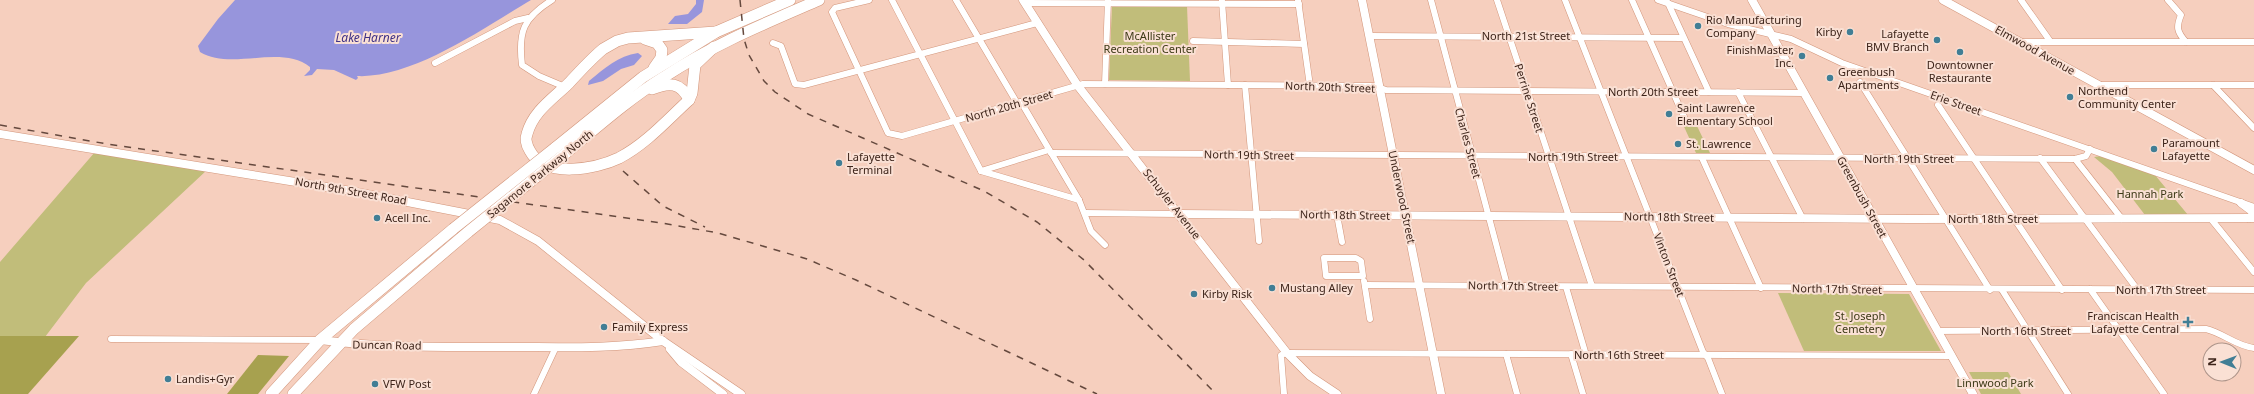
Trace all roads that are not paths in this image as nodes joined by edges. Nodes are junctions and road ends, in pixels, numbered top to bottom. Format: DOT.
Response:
graph roads {
  1 [pos="552,0"];
  2 [pos="790,0"];
  3 [pos="819,0"];
  4 [pos="869,0"];
  5 [pos="892,0"];
  6 [pos="956,0"];
  7 [pos="1362,0"];
  8 [pos="1431,0"];
  9 [pos="1497,0"];
  10 [pos="1565,0"];
  11 [pos="1632,0"];
  12 [pos="1658,0"];
  13 [pos="1752,0"];
  14 [pos="2021,0"];
  15 [pos="2168,0"];
  16 [pos="1024,1"];
  17 [pos="1108,1"];
  18 [pos="1945,1"];
  19 [pos="1222,2"];
  20 [pos="1298,2"];
  21 [pos="1668,3"];
  22 [pos="528,18"];
  23 [pos="1037,23"];
  24 [pos="716,32"];
  25 [pos="1770,32"];
  26 [pos="1370,36"];
  27 [pos="1441,36"];
  28 [pos="1509,36"];
  29 [pos="1579,36"];
  30 [pos="631,38"];
  31 [pos="1649,38"];
  32 [pos="1683,38"];
  33 [pos="978,39"];
  34 [pos="1193,41"];
  35 [pos="2050,41"];
  36 [pos="1225,42"];
  37 [pos="2020,42"];
  38 [pos="2186,42"];
  39 [pos="2254,42"];
  40 [pos="773,43"];
  41 [pos="1304,44"];
  42 [pos="714,47"];
  43 [pos="920,54"];
  44 [pos="435,63"];
  45 [pos="859,70"];
  46 [pos="643,77"];
  47 [pos="1860,82"];
  48 [pos="1105,84"];
  49 [pos="1228,85"];
  50 [pos="1245,85"];
  51 [pos="2213,85"];
  52 [pos="2254,85"];
  53 [pos="1078,86"];
  54 [pos="1310,86"];
  55 [pos="2100,86"];
  56 [pos="565,87"];
  57 [pos="1380,89"];
  58 [pos="1454,90"];
  59 [pos="1527,91"];
  60 [pos="1601,91"];
  61 [pos="1672,92"];
  62 [pos="1709,92"];
  63 [pos="1738,92"];
  64 [pos="1804,93"];
  65 [pos="640,94"];
  66 [pos="689,100"];
  67 [pos="1019,103"];
  68 [pos="1938,105"];
  69 [pos="1684,119"];
  70 [pos="955,121"];
  71 [pos="2254,128"];
  72 [pos="0,134"];
  73 [pos="2090,149"];
  74 [pos="1050,151"];
  75 [pos="558,153"];
  76 [pos="1132,153"];
  77 [pos="1251,155"];
  78 [pos="1394,156"];
  79 [pos="1472,157"];
  80 [pos="1549,157"];
  81 [pos="1626,157"];
  82 [pos="1771,157"];
  83 [pos="1702,158"];
  84 [pos="1973,158"];
  85 [pos="2040,158"];
  86 [pos="1840,159"];
  87 [pos="1907,159"];
  88 [pos="2075,159"];
  89 [pos="981,170"];
  90 [pos="2254,170"];
  91 [pos="1079,200"];
  92 [pos="2240,203"];
  93 [pos="2254,207"];
  94 [pos="1085,213"];
  95 [pos="1179,214"];
  96 [pos="1257,214"];
  97 [pos="1337,215"];
  98 [pos="1407,216"];
  99 [pos="1488,216"];
  100 [pos="1569,217"];
  101 [pos="1650,217"];
  102 [pos="1729,218"];
  103 [pos="1803,219"];
  104 [pos="1874,219"];
  105 [pos="1945,219"];
  106 [pos="2015,219"];
  107 [pos="2084,219"];
  108 [pos="2122,219"];
  109 [pos="2211,219"];
  110 [pos="2250,219"];
  111 [pos="1259,241"];
  112 [pos="1342,242"];
  113 [pos="1105,245"];
  114 [pos="2254,272"];
  115 [pos="1363,276"];
  116 [pos="1365,285"];
  117 [pos="1420,285"];
  118 [pos="1507,285"];
  119 [pos="1566,286"];
  120 [pos="1592,286"];
  121 [pos="1677,287"];
  122 [pos="1761,288"];
  123 [pos="2090,289"];
  124 [pos="2137,289"];
  125 [pos="1914,290"];
  126 [pos="1990,290"];
  127 [pos="2002,290"];
  128 [pos="2062,290"];
  129 [pos="2254,290"];
  130 [pos="1370,319"];
  131 [pos="2119,330"];
  132 [pos="1937,331"];
  133 [pos="2028,331"];
  134 [pos="111,339"];
  135 [pos="320,340"];
  136 [pos="663,341"];
  137 [pos="339,343"];
  138 [pos="556,347"];
  139 [pos="2254,348"];
  140 [pos="1287,353"];
  141 [pos="1434,354"];
  142 [pos="1506,354"];
  143 [pos="1571,354"];
  144 [pos="1586,354"];
  145 [pos="1706,355"];
  146 [pos="1952,356"];
  147 [pos="271,394"];
  148 [pos="293,394"];
  149 [pos="534,394"];
  150 [pos="723,394"];
  151 [pos="741,394"];
  152 [pos="1284,394"];
  153 [pos="1337,394"];
  154 [pos="1441,394"];
  155 [pos="1517,394"];
  156 [pos="1583,394"];
  157 [pos="1722,394"];
  158 [pos="1972,394"];
  159 [pos="2068,394"];
  160 [pos="2164,394"];
  1 -- 22 [label="street"];
  2 -- 24 [label="highway, Sagamore Parkway North"];
  3 -- 42 [label="highway, Sagamore Parkway North"];
  4 -- 45 [label="street"];
  5 -- 43 [label="street"];
  6 -- 33 [label="street"];
  7 -- 26 [label="main road, Underwood Street"];
  8 -- 27 [label="street, Charles Street"];
  9 -- 28 [label="street, Perrine Street"];
  10 -- 29 [label="street, Vinton Street"];
  11 -- 31 [label="street"];
  12 -- 21 [label="street, Erie Street"];
  13 -- 25 [label="main road, Greenbush Street"];
  14 -- 35 [label="street"];
  15 -- 38 [label="street"];
  16 -- 17 [label="street"];
  16 -- 23 [label="main road, Schuyler Avenue"];
  17 -- 19 [label="street"];
  17 -- 48 [label="street"];
  18 -- 37 [label="main road, Elmwood Avenue"];
  19 -- 20 [label="street"];
  19 -- 36 [label="street"];
  20 -- 41 [label="street"];
  21 -- 25 [label="street, Erie Street"];
  21 -- 32 [label="street"];
  22 -- 44 [label="street"];
  22 -- 56 [label="street"];
  23 -- 33 [label="street"];
  23 -- 53 [label="main road, Schuyler Avenue"];
  24 -- 30 [label="highway"];
  24 -- 46 [label="highway, Sagamore Parkway North"];
  25 -- 64 [label="main road, Greenbush Street"];
  25 -- 73 [label="street, Erie Street"];
  26 -- 27 [label="street, North 21st Street"];
  26 -- 57 [label="main road, Underwood Street"];
  27 -- 28 [label="street, North 21st Street"];
  27 -- 58 [label="street, Charles Street"];
  28 -- 29 [label="street, North 21st Street"];
  28 -- 59 [label="street, Perrine Street"];
  29 -- 31 [label="street, North 21st Street"];
  29 -- 60 [label="street, Vinton Street"];
  30 -- 46 [label="highway"];
  30 -- 56 [label="highway"];
  31 -- 32 [label="street, North 21st Street"];
  31 -- 61 [label="street"];
  32 -- 62 [label="street"];
  33 -- 43 [label="street"];
  33 -- 67 [label="street"];
  34 -- 36 [label="street"];
  35 -- 37 [label="street"];
  35 -- 38 [label="street"];
  36 -- 41 [label="street"];
  36 -- 49 [label="street"];
  37 -- 55 [label="main road, Elmwood Avenue"];
  38 -- 39 [label="street"];
  40 -- 45 [label="street"];
  41 -- 54 [label="street"];
  42 -- 65 [label="highway, Sagamore Parkway North"];
  42 -- 66 [label="highway"];
  43 -- 45 [label="street"];
  43 -- 70 [label="street"];
  45 -- 70 [label="street, North 20th Street"];
  46 -- 75 [label="highway, Sagamore Parkway North"];
  47 -- 87 [label="street"];
  48 -- 49 [label="street, North 20th Street"];
  48 -- 53 [label="street, North 20th Street"];
  49 -- 50 [label="street, North 20th Street"];
  50 -- 54 [label="street, North 20th Street"];
  50 -- 77 [label="street"];
  51 -- 52 [label="street"];
  51 -- 55 [label="street"];
  51 -- 71 [label="street"];
  53 -- 67 [label="street, North 20th Street"];
  53 -- 76 [label="main road, Schuyler Avenue"];
  54 -- 57 [label="street, North 20th Street"];
  55 -- 90 [label="main road, Elmwood Avenue"];
  56 -- 66 [label="highway"];
  57 -- 58 [label="street, North 20th Street"];
  57 -- 78 [label="main road, Underwood Street"];
  58 -- 59 [label="street, North 20th Street"];
  58 -- 79 [label="street, Charles Street"];
  59 -- 60 [label="street, North 20th Street"];
  59 -- 80 [label="street, Perrine Street"];
  60 -- 61 [label="street, North 20th Street"];
  60 -- 81 [label="street, Vinton Street"];
  61 -- 62 [label="street, North 20th Street"];
  61 -- 69 [label="street"];
  62 -- 63 [label="street, North 20th Street"];
  63 -- 64 [label="street, North 20th Street"];
  63 -- 82 [label="street"];
  64 -- 86 [label="main road, Greenbush Street"];
  65 -- 66 [label="highway"];
  65 -- 75 [label="highway, Sagamore Parkway North"];
  67 -- 70 [label="street, North 20th Street"];
  67 -- 74 [label="street"];
  68 -- 84 [label="street"];
  70 -- 89 [label="street"];
  72 -- 136 [label="main road, North 9th Street Road"];
  73 -- 88 [label="street"];
  73 -- 92 [label="street, Erie Street"];
  74 -- 76 [label="street, North 19th Street"];
  74 -- 89 [label="street, North 19th Street"];
  74 -- 91 [label="street"];
  75 -- 135 [label="highway, Sagamore Parkway North, bridge"];
  75 -- 137 [label="highway, Sagamore Parkway North, bridge"];
  76 -- 77 [label="street, North 19th Street"];
  76 -- 95 [label="main road, Schuyler Avenue"];
  77 -- 78 [label="street, North 19th Street"];
  77 -- 96 [label="street"];
  78 -- 79 [label="street, North 19th Street"];
  78 -- 98 [label="main road, Underwood Street"];
  79 -- 80 [label="street, North 19th Street"];
  79 -- 99 [label="street, Charles Street"];
  80 -- 81 [label="street, North 19th Street"];
  80 -- 100 [label="street, Perrine Street"];
  81 -- 83 [label="street, North 19th Street"];
  81 -- 101 [label="street, Vinton Street"];
  82 -- 83 [label="street, North 19th Street"];
  82 -- 86 [label="street, North 19th Street"];
  82 -- 103 [label="street"];
  83 -- 102 [label="street"];
  84 -- 85 [label="street, North 19th Street"];
  84 -- 87 [label="street, North 19th Street"];
  84 -- 106 [label="street"];
  85 -- 88 [label="street, North 19th Street"];
  85 -- 107 [label="street"];
  86 -- 87 [label="street, North 19th Street"];
  86 -- 104 [label="main road, Greenbush Street"];
  87 -- 105 [label="street"];
  88 -- 108 [label="street"];
  89 -- 91 [label="street"];
  91 -- 94 [label="street"];
  92 -- 93 [label="street, Erie Street"];
  92 -- 110 [label="main road"];
  94 -- 95 [label="street, North 18th Street"];
  94 -- 113 [label="street"];
  95 -- 96 [label="main road, North 18th Street"];
  95 -- 140 [label="main road, Schuyler Avenue"];
  96 -- 97 [label="main road, North 18th Street"];
  96 -- 111 [label="street"];
  97 -- 98 [label="main road, North 18th Street"];
  97 -- 112 [label="street"];
  98 -- 99 [label="main road, North 18th Street"];
  98 -- 117 [label="main road, Underwood Street"];
  99 -- 100 [label="main road, North 18th Street"];
  99 -- 118 [label="street, Charles Street"];
  100 -- 101 [label="main road, North 18th Street"];
  100 -- 120 [label="street, Perrine Street"];
  101 -- 102 [label="main road, North 18th Street"];
  101 -- 121 [label="street, Vinton Street"];
  102 -- 103 [label="main road, North 18th Street"];
  102 -- 122 [label="street"];
  103 -- 104 [label="main road, North 18th Street"];
  104 -- 105 [label="main road, North 18th Street"];
  104 -- 125 [label="main road, Greenbush Street"];
  105 -- 106 [label="main road, North 18th Street"];
  105 -- 126 [label="street"];
  106 -- 107 [label="main road, North 18th Street"];
  106 -- 128 [label="street"];
  107 -- 108 [label="main road, North 18th Street"];
  107 -- 124 [label="street"];
  108 -- 109 [label="main road, North 18th Street"];
  109 -- 110 [label="main road, North 18th Street"];
  109 -- 114 [label="street"];
  115 -- 115 [label="street"];
  115 -- 116 [label="street"];
  116 -- 117 [label="street, North 17th Street"];
  116 -- 130 [label="street"];
  117 -- 118 [label="street, North 17th Street"];
  117 -- 141 [label="main road, Underwood Street"];
  118 -- 119 [label="street, North 17th Street"];
  119 -- 120 [label="street, North 17th Street"];
  119 -- 144 [label="street"];
  120 -- 121 [label="street, North 17th Street"];
  121 -- 122 [label="street, North 17th Street"];
  121 -- 145 [label="street, Vinton Street"];
  122 -- 125 [label="street, North 17th Street"];
  123 -- 124 [label="street, North 17th Street"];
  123 -- 128 [label="street, North 17th Street"];
  123 -- 131 [label="street"];
  124 -- 129 [label="street, North 17th Street"];
  125 -- 126 [label="street, North 17th Street"];
  125 -- 132 [label="main road, Greenbush Street"];
  126 -- 127 [label="street, North 17th Street"];
  127 -- 128 [label="street, North 17th Street"];
  127 -- 133 [label="street"];
  131 -- 133 [label="street, North 16th Street"];
  131 -- 139 [label="street, North 16th Street"];
  131 -- 160 [label="street"];
  132 -- 133 [label="street, North 16th Street"];
  132 -- 146 [label="main road, Greenbush Street"];
  133 -- 159 [label="street"];
  134 -- 135 [label="street, Duncan Road"];
  135 -- 137 [label="main road, Duncan Road"];
  135 -- 147 [label="highway, Sagamore Parkway North"];
  136 -- 138 [label="main road, Duncan Road"];
  136 -- 150 [label="main road"];
  136 -- 151 [label="main road"];
  137 -- 138 [label="main road, Duncan Road"];
  137 -- 148 [label="highway, Sagamore Parkway North"];
  138 -- 149 [label="street"];
  140 -- 141 [label="street, North 16th Street"];
  140 -- 152 [label="street"];
  140 -- 153 [label="main road, Schuyler Avenue"];
  141 -- 142 [label="street, North 16th Street"];
  141 -- 154 [label="main road, Underwood Street"];
  142 -- 143 [label="street, North 16th Street"];
  142 -- 155 [label="street"];
  143 -- 144 [label="street, North 16th Street"];
  143 -- 156 [label="street"];
  144 -- 145 [label="street, North 16th Street"];
  145 -- 146 [label="street, North 16th Street"];
  145 -- 157 [label="street, Vinton Street"];
  146 -- 158 [label="main road, Greenbush Street"];
}
